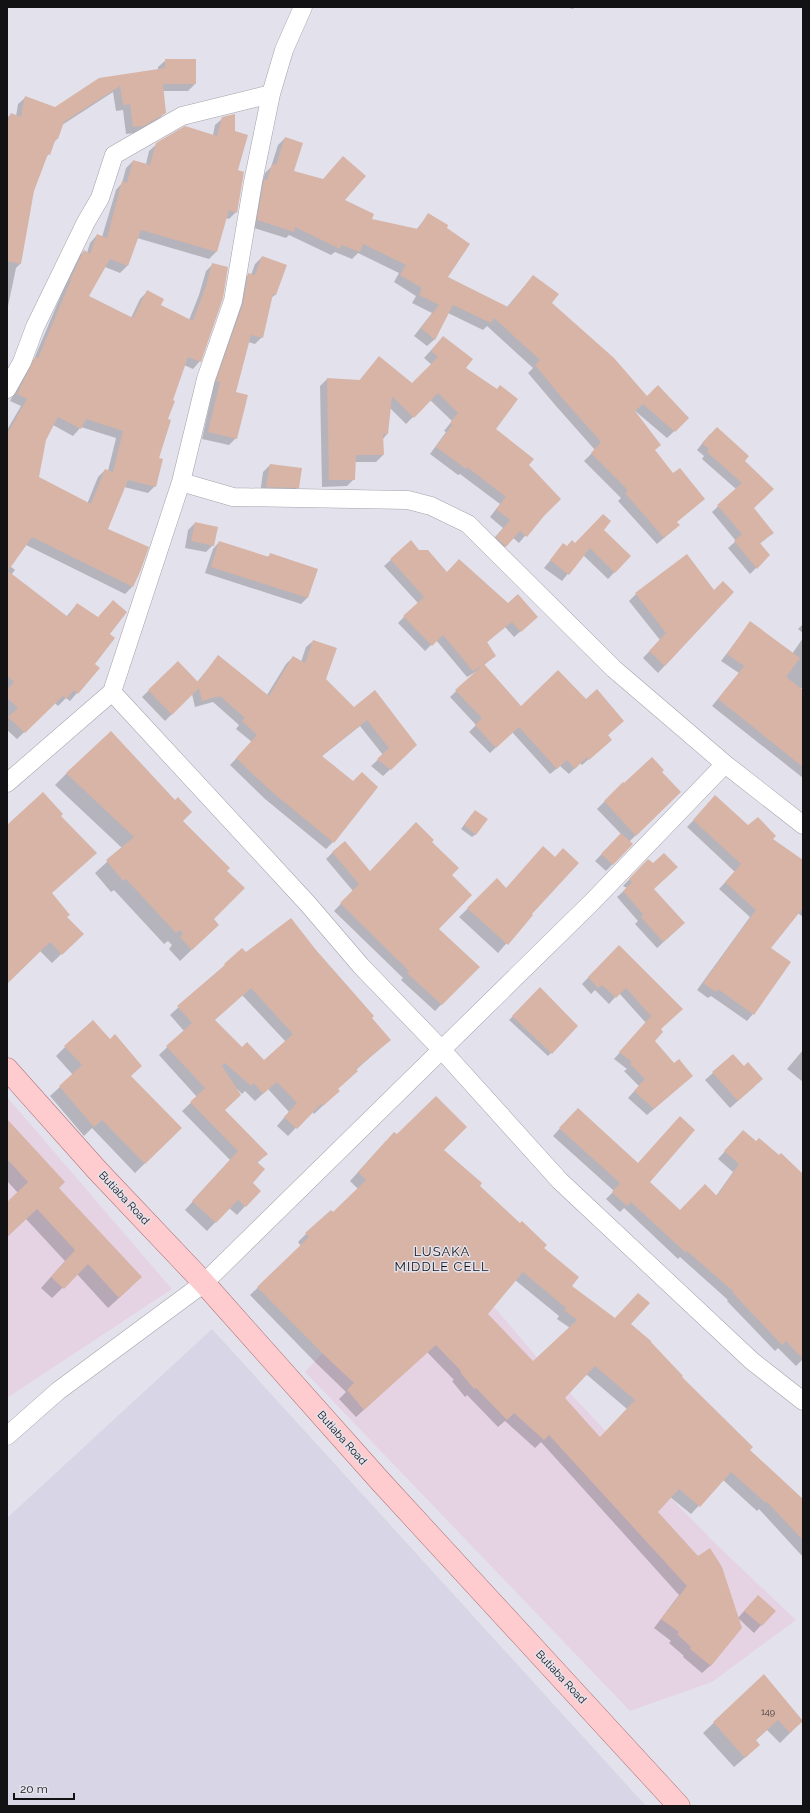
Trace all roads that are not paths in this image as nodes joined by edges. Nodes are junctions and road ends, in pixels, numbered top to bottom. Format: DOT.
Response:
graph roads {
  1 [pos="303,7"];
  2 [pos="271,94"];
  3 [pos="7,389"];
  4 [pos="181,482"];
  5 [pos="112,692"];
  6 [pos="725,764"];
  7 [pos="7,783"];
  8 [pos="803,825"];
  9 [pos="441,1050"];
  10 [pos="7,1069"];
  11 [pos="204,1283"];
  12 [pos="803,1401"];
  13 [pos="7,1436"];
  14 [pos="679,1806"];
  1 -- 2 [label="street"];
  2 -- 3 [label="street"];
  2 -- 4 [label="street"];
  4 -- 5 [label="street"];
  4 -- 6 [label="street"];
  5 -- 7 [label="street"];
  5 -- 9 [label="street"];
  6 -- 8 [label="street"];
  6 -- 9 [label="street"];
  9 -- 11 [label="street"];
  9 -- 12 [label="street"];
  10 -- 11 [label="main road, Butiaba Road"];
  11 -- 13 [label="street"];
  11 -- 14 [label="main road, Butiaba Road"];
}
